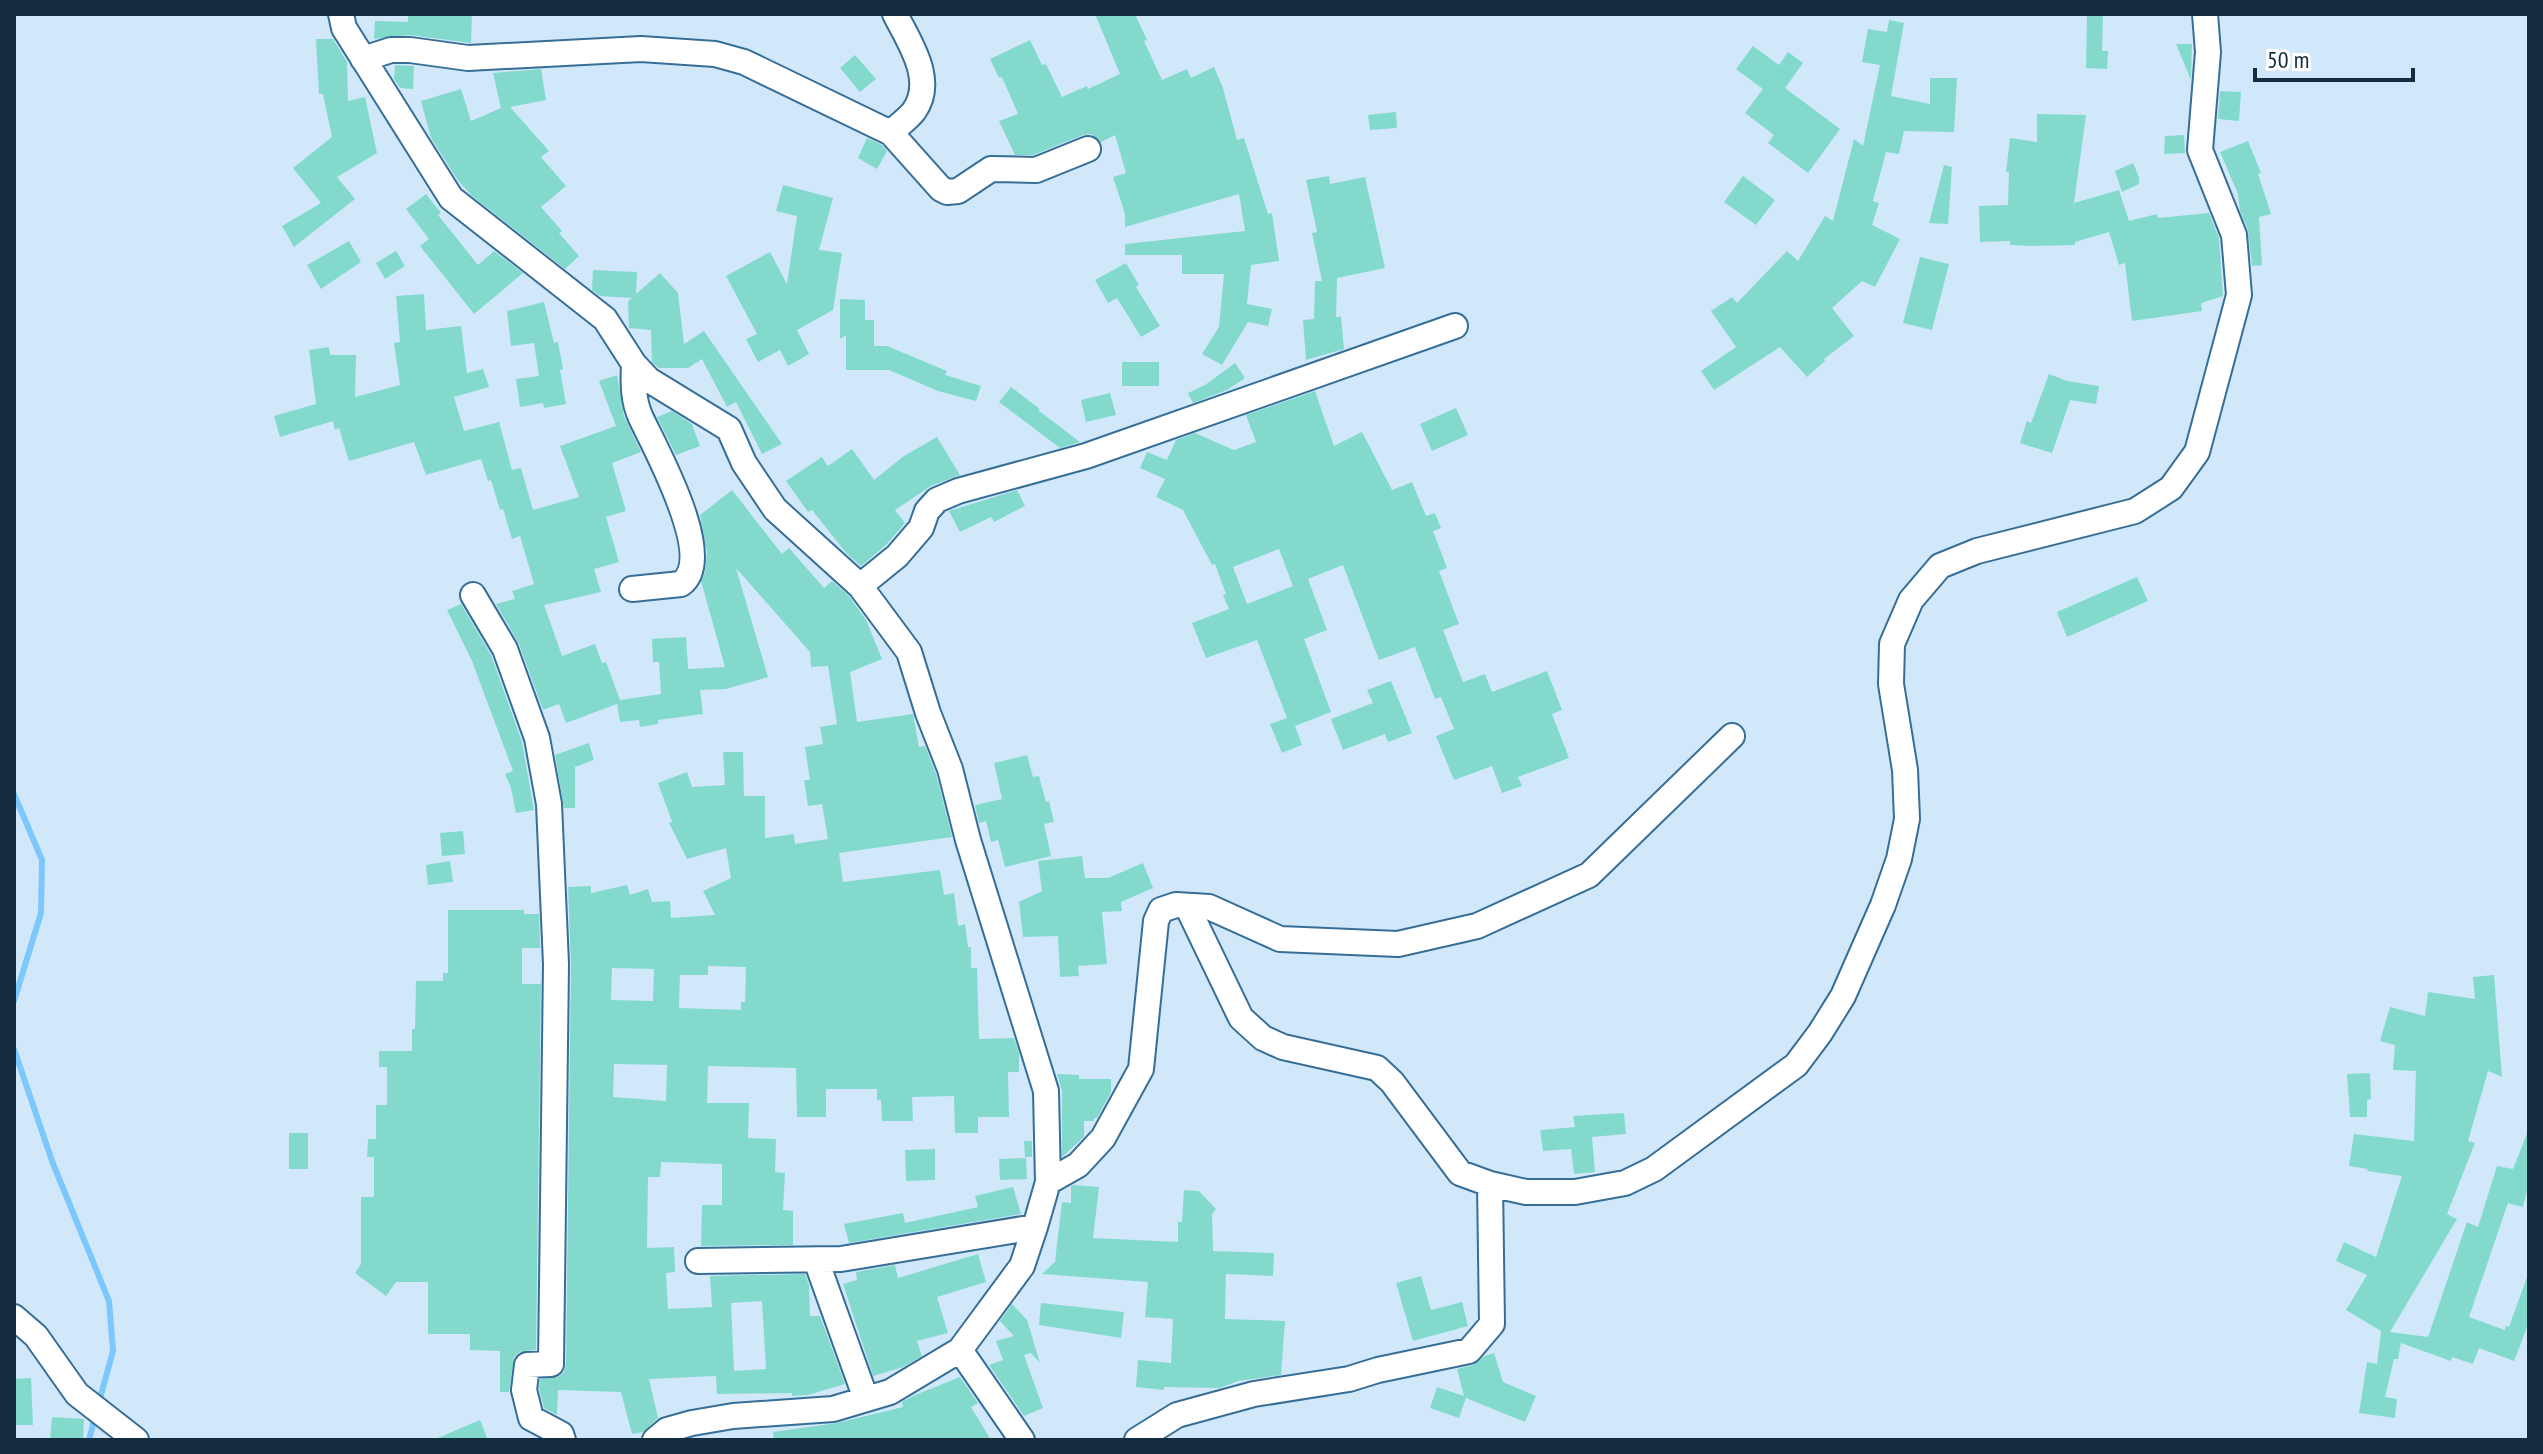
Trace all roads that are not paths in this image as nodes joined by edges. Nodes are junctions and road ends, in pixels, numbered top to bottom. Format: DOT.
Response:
graph roads {
  1 [pos="341,14"];
  2 [pos="895,14"];
  3 [pos="2205,14"];
  4 [pos="363,59"];
  5 [pos="891,133"];
  6 [pos="1088,149"];
  7 [pos="1455,326"];
  8 [pos="634,364"];
  9 [pos="860,586"];
  10 [pos="632,589"];
  11 [pos="473,595"];
  12 [pos="1732,736"];
  13 [pos="1187,906"];
  14 [pos="1048,1182"];
  15 [pos="1490,1184"];
  16 [pos="1035,1227"];
  17 [pos="816,1260"];
  18 [pos="698,1261"];
  19 [pos="14,1317"];
  20 [pos="960,1350"];
  21 [pos="866,1399"];
  22 [pos="136,1440"];
  23 [pos="563,1440"];
  24 [pos="655,1440"];
  25 [pos="1022,1440"];
  26 [pos="1137,1440"];
  1 -- 4 [label="street"];
  2 -- 5 [label="street"];
  3 -- 15 [label="street"];
  4 -- 5 [label="street"];
  4 -- 8 [label="street"];
  5 -- 6 [label="street"];
  7 -- 9 [label="street"];
  8 -- 9 [label="street"];
  8 -- 10 [label="street"];
  9 -- 14 [label="street"];
  11 -- 23 [label="street"];
  12 -- 13 [label="street"];
  13 -- 14 [label="street"];
  13 -- 15 [label="street"];
  14 -- 16 [label="street"];
  15 -- 26 [label="street"];
  16 -- 17 [label="street"];
  16 -- 20 [label="street"];
  17 -- 18 [label="street"];
  17 -- 21 [label="street"];
  19 -- 22 [label="street"];
  20 -- 21 [label="street"];
  20 -- 25 [label="street"];
  21 -- 24 [label="street"];
}
